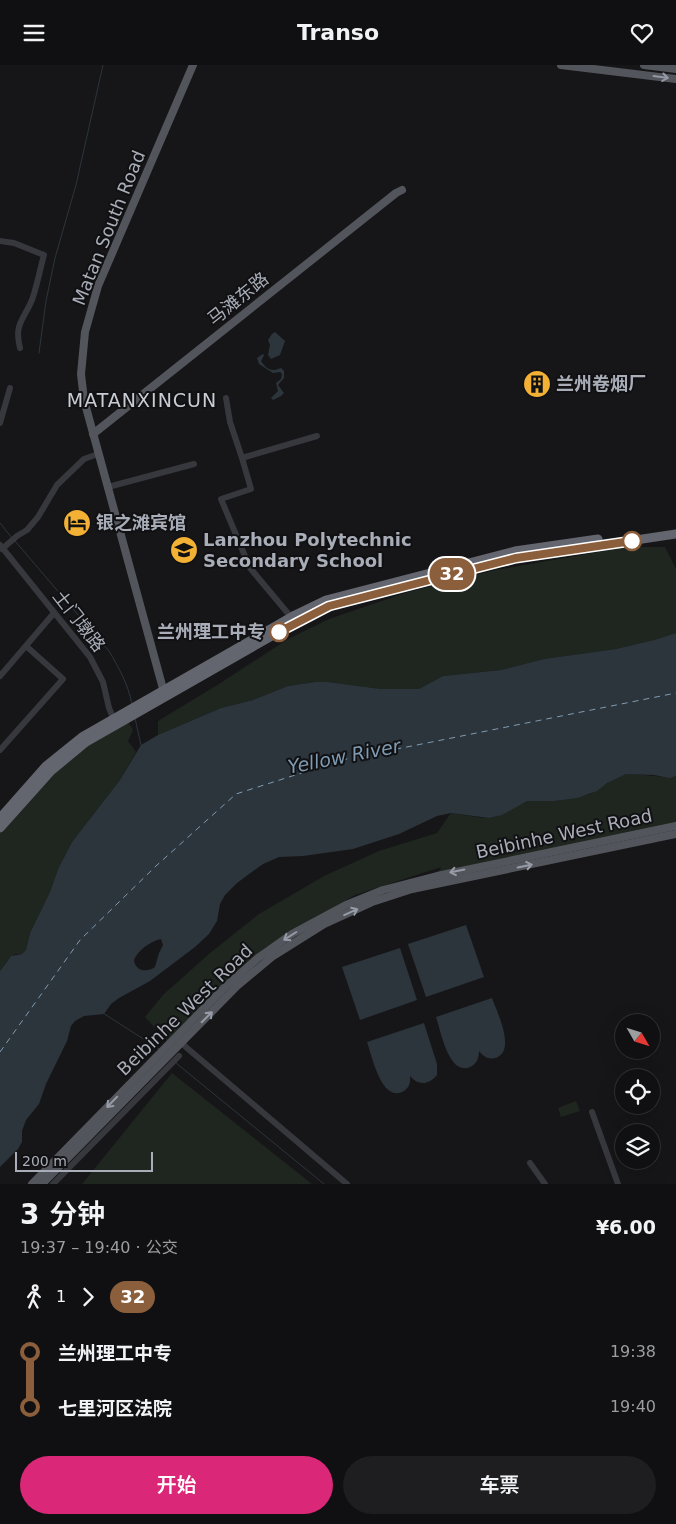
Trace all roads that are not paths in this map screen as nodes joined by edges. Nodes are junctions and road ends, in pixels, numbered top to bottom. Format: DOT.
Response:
graph roads {
  1 [pos="193,65"];
  2 [pos="560,65"];
  3 [pos="644,65"];
  4 [pos="676,69"];
  5 [pos="676,79"];
  6 [pos="402,190"];
  7 [pos="0,241"];
  8 [pos="20,348"];
  9 [pos="10,388"];
  10 [pos="226,398"];
  11 [pos="0,423"];
  12 [pos="93,433"];
  13 [pos="317,436"];
  14 [pos="98,454"];
  15 [pos="242,458"];
  16 [pos="194,464"];
  17 [pos="108,487"];
  18 [pos="676,529"];
  19 [pos="676,534"];
  20 [pos="1,547"];
  21 [pos="54,613"];
  22 [pos="291,617"];
  23 [pos="26,646"];
  24 [pos="0,676"];
  25 [pos="164,694"];
  26 [pos="115,721"];
  27 [pos="0,750"];
  28 [pos="0,818"];
  29 [pos="676,826"];
  30 [pos="0,827"];
  31 [pos="676,834"];
  32 [pos="178,1040"];
  33 [pos="173,1051"];
  34 [pos="165,1059"];
  35 [pos="592,1112"];
  36 [pos="530,1163"];
  37 [pos="616,1183"];
  38 [pos="32,1184"];
  39 [pos="42,1184"];
  40 [pos="53,1184"];
  41 [pos="347,1184"];
  42 [pos="544,1184"];
  1 -- 12 [label="main road, Matan South Road"];
  2 -- 5 [label="main road, one-way"];
  3 -- 4 [label="main road"];
  6 -- 12 [label="main road, 马滩东路"];
  7 -- 8 [label="street"];
  9 -- 11 [label="street"];
  10 -- 15 [label="street"];
  12 -- 14 [label="main road, Matan South Road"];
  13 -- 15 [label="street"];
  14 -- 17 [label="main road, Matan South Road"];
  14 -- 20 [label="street"];
  15 -- 22 [label="street"];
  16 -- 17 [label="street"];
  17 -- 25 [label="main road, Matan South Road"];
  18 -- 22 [label="highway"];
  19 -- 25 [label="highway"];
  20 -- 21 [label="street, 土门墩路"];
  21 -- 23 [label="street"];
  21 -- 26 [label="street, 土门墩路"];
  22 -- 25 [label="highway"];
  23 -- 24 [label="street"];
  23 -- 27 [label="street"];
  25 -- 26 [label="highway"];
  26 -- 28 [label="highway"];
  26 -- 30 [label="highway"];
  29 -- 32 [label="main road, Beibinhe West Road, one-way"];
  32 -- 31 [label="main road, Beibinhe West Road, one-way"];
  32 -- 33 [label="main road, Beibinhe West Road"];
  32 -- 41 [label="street"];
  33 -- 34 [label="main road, Beibinhe West Road"];
  33 -- 34 [label="street"];
  34 -- 38 [label="main road, Beibinhe West Road, one-way"];
  34 -- 39 [label="main road, Beibinhe West Road"];
  34 -- 40 [label="street"];
  35 -- 37 [label="street"];
  36 -- 42 [label="street"];
}
